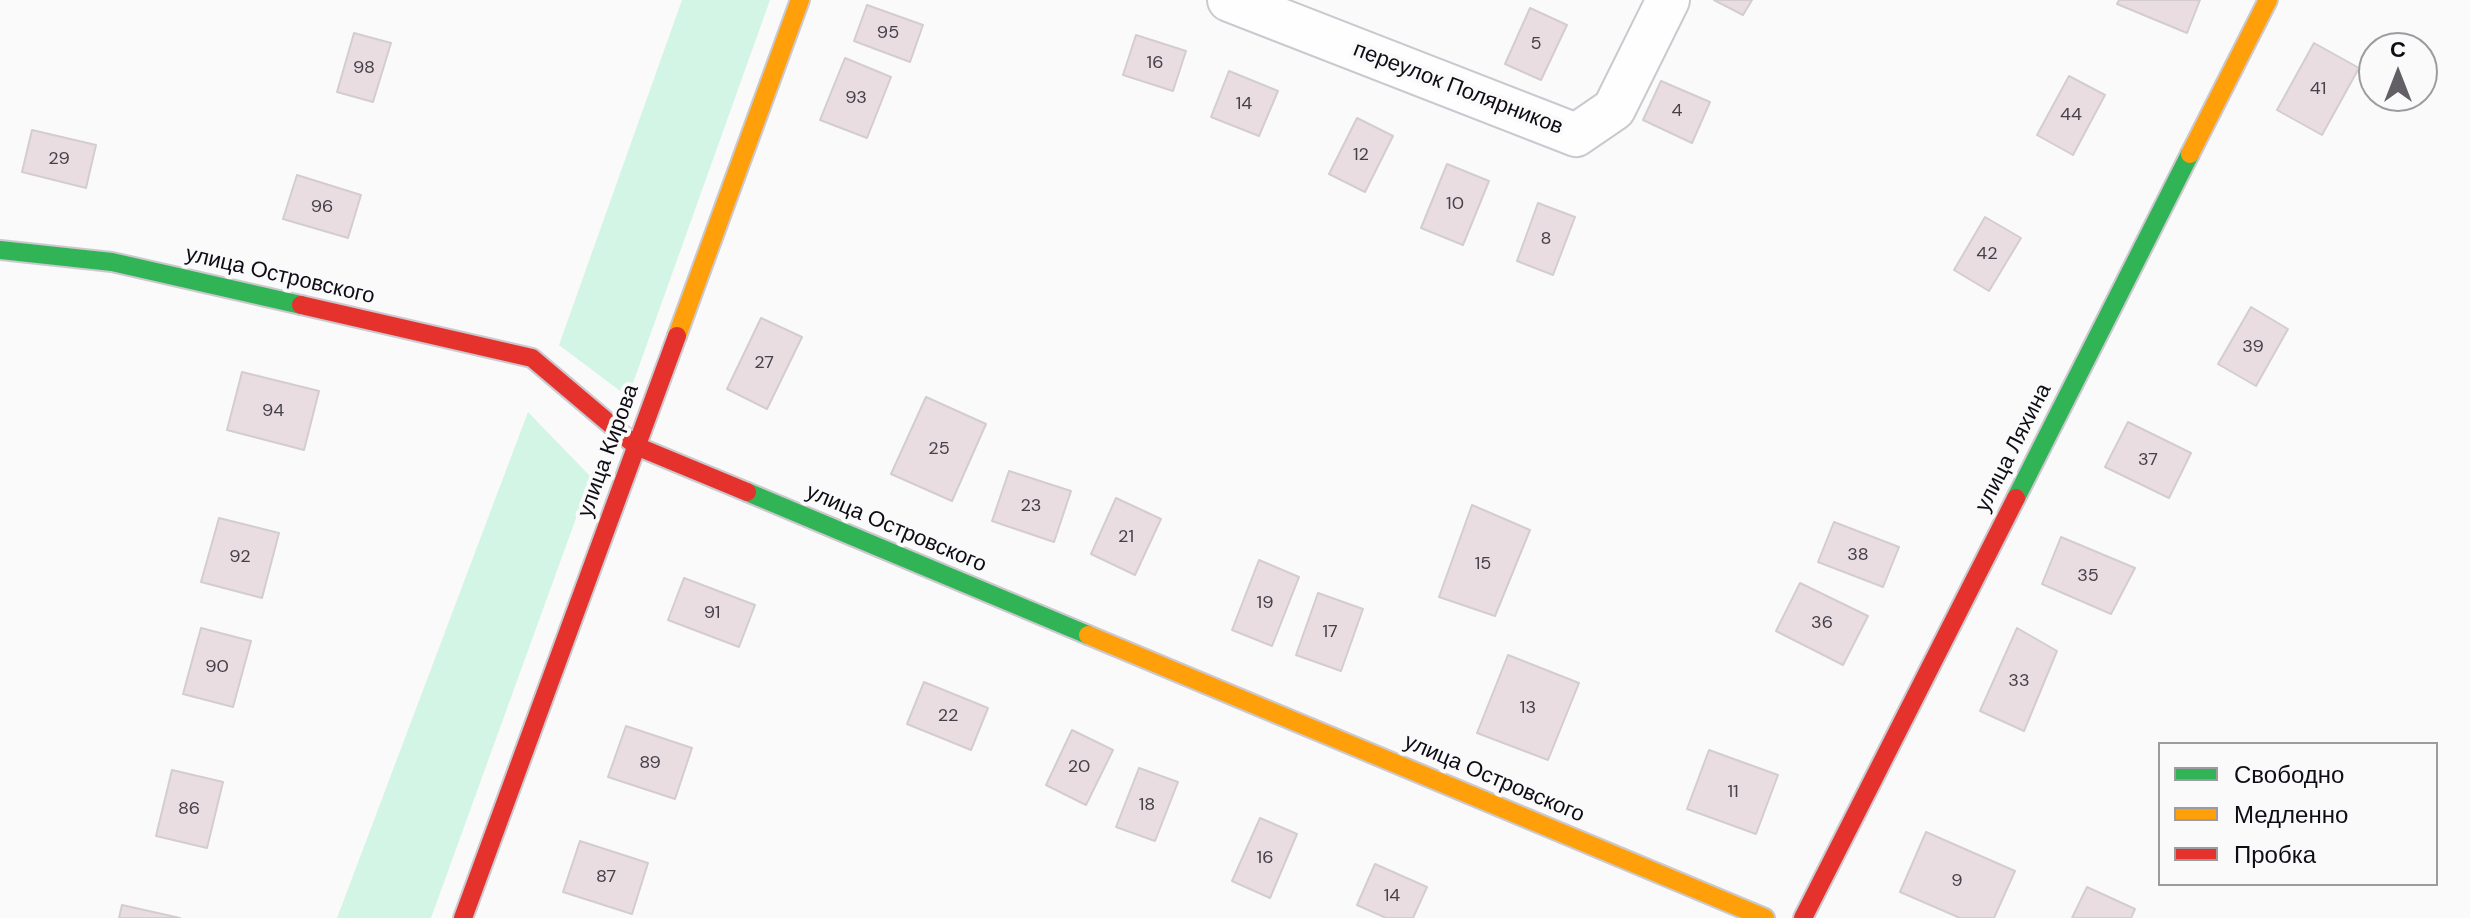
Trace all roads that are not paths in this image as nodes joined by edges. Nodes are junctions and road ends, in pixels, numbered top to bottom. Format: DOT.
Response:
graph roads {
  1 [pos="800,0"];
  2 [pos="1229,0"];
  3 [pos="1668,0"];
  4 [pos="2268,0"];
  5 [pos="0,250"];
  6 [pos="636,446"];
  7 [pos="463,918"];
  8 [pos="1765,918"];
  9 [pos="1803,918"];
  1 -- 6 [label="street, улица Кирова"];
  2 -- 3 [label="street, переулок Полярников"];
  4 -- 9 [label="street, улица Ляхина"];
  5 -- 6 [label="street, улица Островского"];
  6 -- 7 [label="street, улица Кирова"];
  6 -- 8 [label="street, улица Островского"];
}
